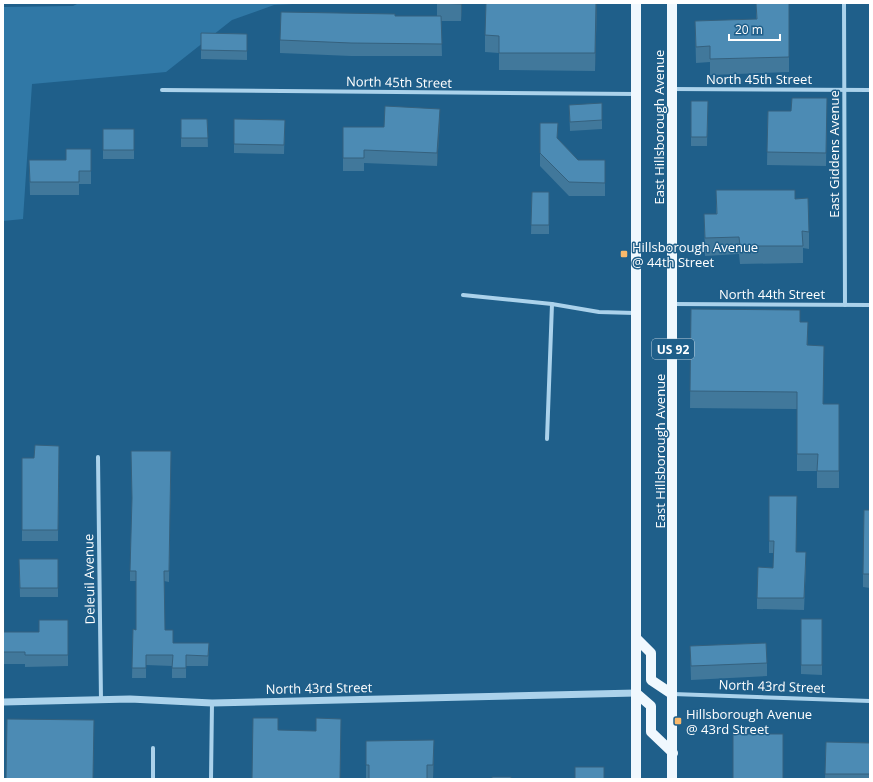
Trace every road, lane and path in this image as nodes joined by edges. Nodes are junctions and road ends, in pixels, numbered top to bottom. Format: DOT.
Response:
graph roads {
  1 [pos="636,3"];
  2 [pos="672,3"];
  3 [pos="844,3"];
  4 [pos="672,89"];
  5 [pos="162,90"];
  6 [pos="844,90"];
  7 [pos="870,90"];
  8 [pos="636,94"];
  9 [pos="463,295"];
  10 [pos="552,304"];
  11 [pos="673,304"];
  12 [pos="845,304"];
  13 [pos="870,305"];
  14 [pos="636,313"];
  15 [pos="547,439"];
  16 [pos="98,457"];
  17 [pos="636,638"];
  18 [pos="636,693"];
  19 [pos="672,694"];
  20 [pos="101,700"];
  21 [pos="870,701"];
  22 [pos="3,702"];
  23 [pos="212,703"];
  24 [pos="154,748"];
  25 [pos="672,753"];
  26 [pos="153,779"];
  27 [pos="211,779"];
  28 [pos="636,779"];
  29 [pos="672,779"];
  1 -- 8 [label="main road, East Hillsborough Avenue / US 92"];
  2 -- 4 [label="main road, East Hillsborough Avenue / US 92"];
  3 -- 6 [label="street, East Giddens Avenue"];
  4 -- 6 [label="street, North 45th Street"];
  4 -- 11 [label="main road, East Hillsborough Avenue / US 92"];
  5 -- 8 [label="street, North 45th Street"];
  6 -- 7 [label="street, North 45th Street"];
  6 -- 12 [label="street, East Giddens Avenue"];
  8 -- 14 [label="main road, East Hillsborough Avenue / US 92"];
  9 -- 10 [label="street"];
  10 -- 14 [label="street"];
  10 -- 15 [label="street"];
  11 -- 12 [label="street, North 44th Street"];
  11 -- 19 [label="main road, East Hillsborough Avenue / US 92"];
  12 -- 13 [label="street, North 44th Street"];
  14 -- 17 [label="main road, East Hillsborough Avenue / US 92"];
  16 -- 20 [label="street, Deleuil Avenue"];
  17 -- 18 [label="main road, East Hillsborough Avenue / US 92"];
  17 -- 19 [label="main road"];
  18 -- 23 [label="street, North 43rd Street"];
  18 -- 25 [label="main road"];
  18 -- 28 [label="main road, East Hillsborough Avenue / US 92"];
  19 -- 21 [label="street, North 43rd Street"];
  19 -- 25 [label="main road, East Hillsborough Avenue / US 92"];
  20 -- 22 [label="street, North 43rd Street"];
  20 -- 23 [label="street, North 43rd Street"];
  23 -- 27 [label="street"];
  24 -- 26 [label="street"];
  25 -- 29 [label="main road, East Hillsborough Avenue / US 92"];
}
